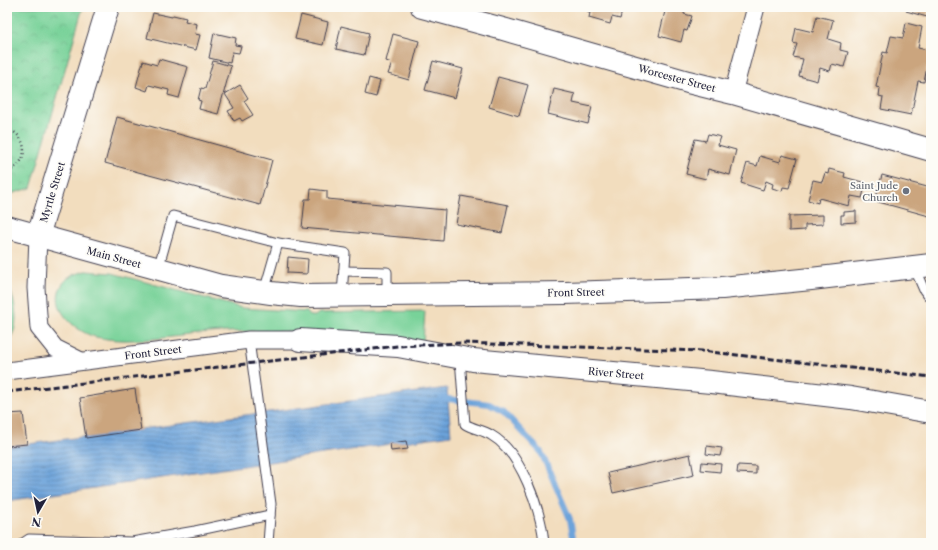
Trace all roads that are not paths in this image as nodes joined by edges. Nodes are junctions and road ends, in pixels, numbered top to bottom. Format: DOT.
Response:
graph roads {
  1 [pos="108,7"];
  2 [pos="422,7"];
  3 [pos="756,7"];
  4 [pos="733,92"];
  5 [pos="931,150"];
  6 [pos="7,227"];
  7 [pos="38,236"];
  8 [pos="278,243"];
  9 [pos="922,266"];
  10 [pos="158,269"];
  11 [pos="344,271"];
  12 [pos="221,286"];
  13 [pos="264,292"];
  14 [pos="342,295"];
  15 [pos="387,296"];
  16 [pos="931,298"];
  17 [pos="249,340"];
  18 [pos="300,340"];
  19 [pos="460,358"];
  20 [pos="81,361"];
  21 [pos="7,371"];
  22 [pos="931,412"];
  23 [pos="270,515"];
  24 [pos="23,543"];
  25 [pos="268,543"];
  26 [pos="544,543"];
  1 -- 7 [label="main road, Myrtle Street"];
  2 -- 4 [label="main road, Worcester Street"];
  3 -- 4 [label="street"];
  4 -- 5 [label="main road, Worcester Street"];
  6 -- 7 [label="main road, Main Street"];
  7 -- 10 [label="main road, Main Street"];
  7 -- 20 [label="street, Myrtle Street"];
  8 -- 10 [label="lane"];
  8 -- 11 [label="lane"];
  8 -- 13 [label="lane"];
  9 -- 15 [label="main road, Front Street"];
  9 -- 16 [label="lane"];
  10 -- 12 [label="main road, Main Street"];
  11 -- 14 [label="lane"];
  11 -- 15 [label="lane"];
  12 -- 13 [label="main road, Front Street"];
  13 -- 14 [label="main road, Front Street"];
  14 -- 15 [label="main road, Front Street"];
  17 -- 18 [label="street, Front Street"];
  17 -- 20 [label="street, Front Street"];
  17 -- 23 [label="lane"];
  18 -- 19 [label="main road, River Street"];
  19 -- 22 [label="main road, River Street"];
  19 -- 26 [label="lane"];
  20 -- 21 [label="street, Front Street"];
  23 -- 24 [label="lane"];
  23 -- 25 [label="lane"];
}
